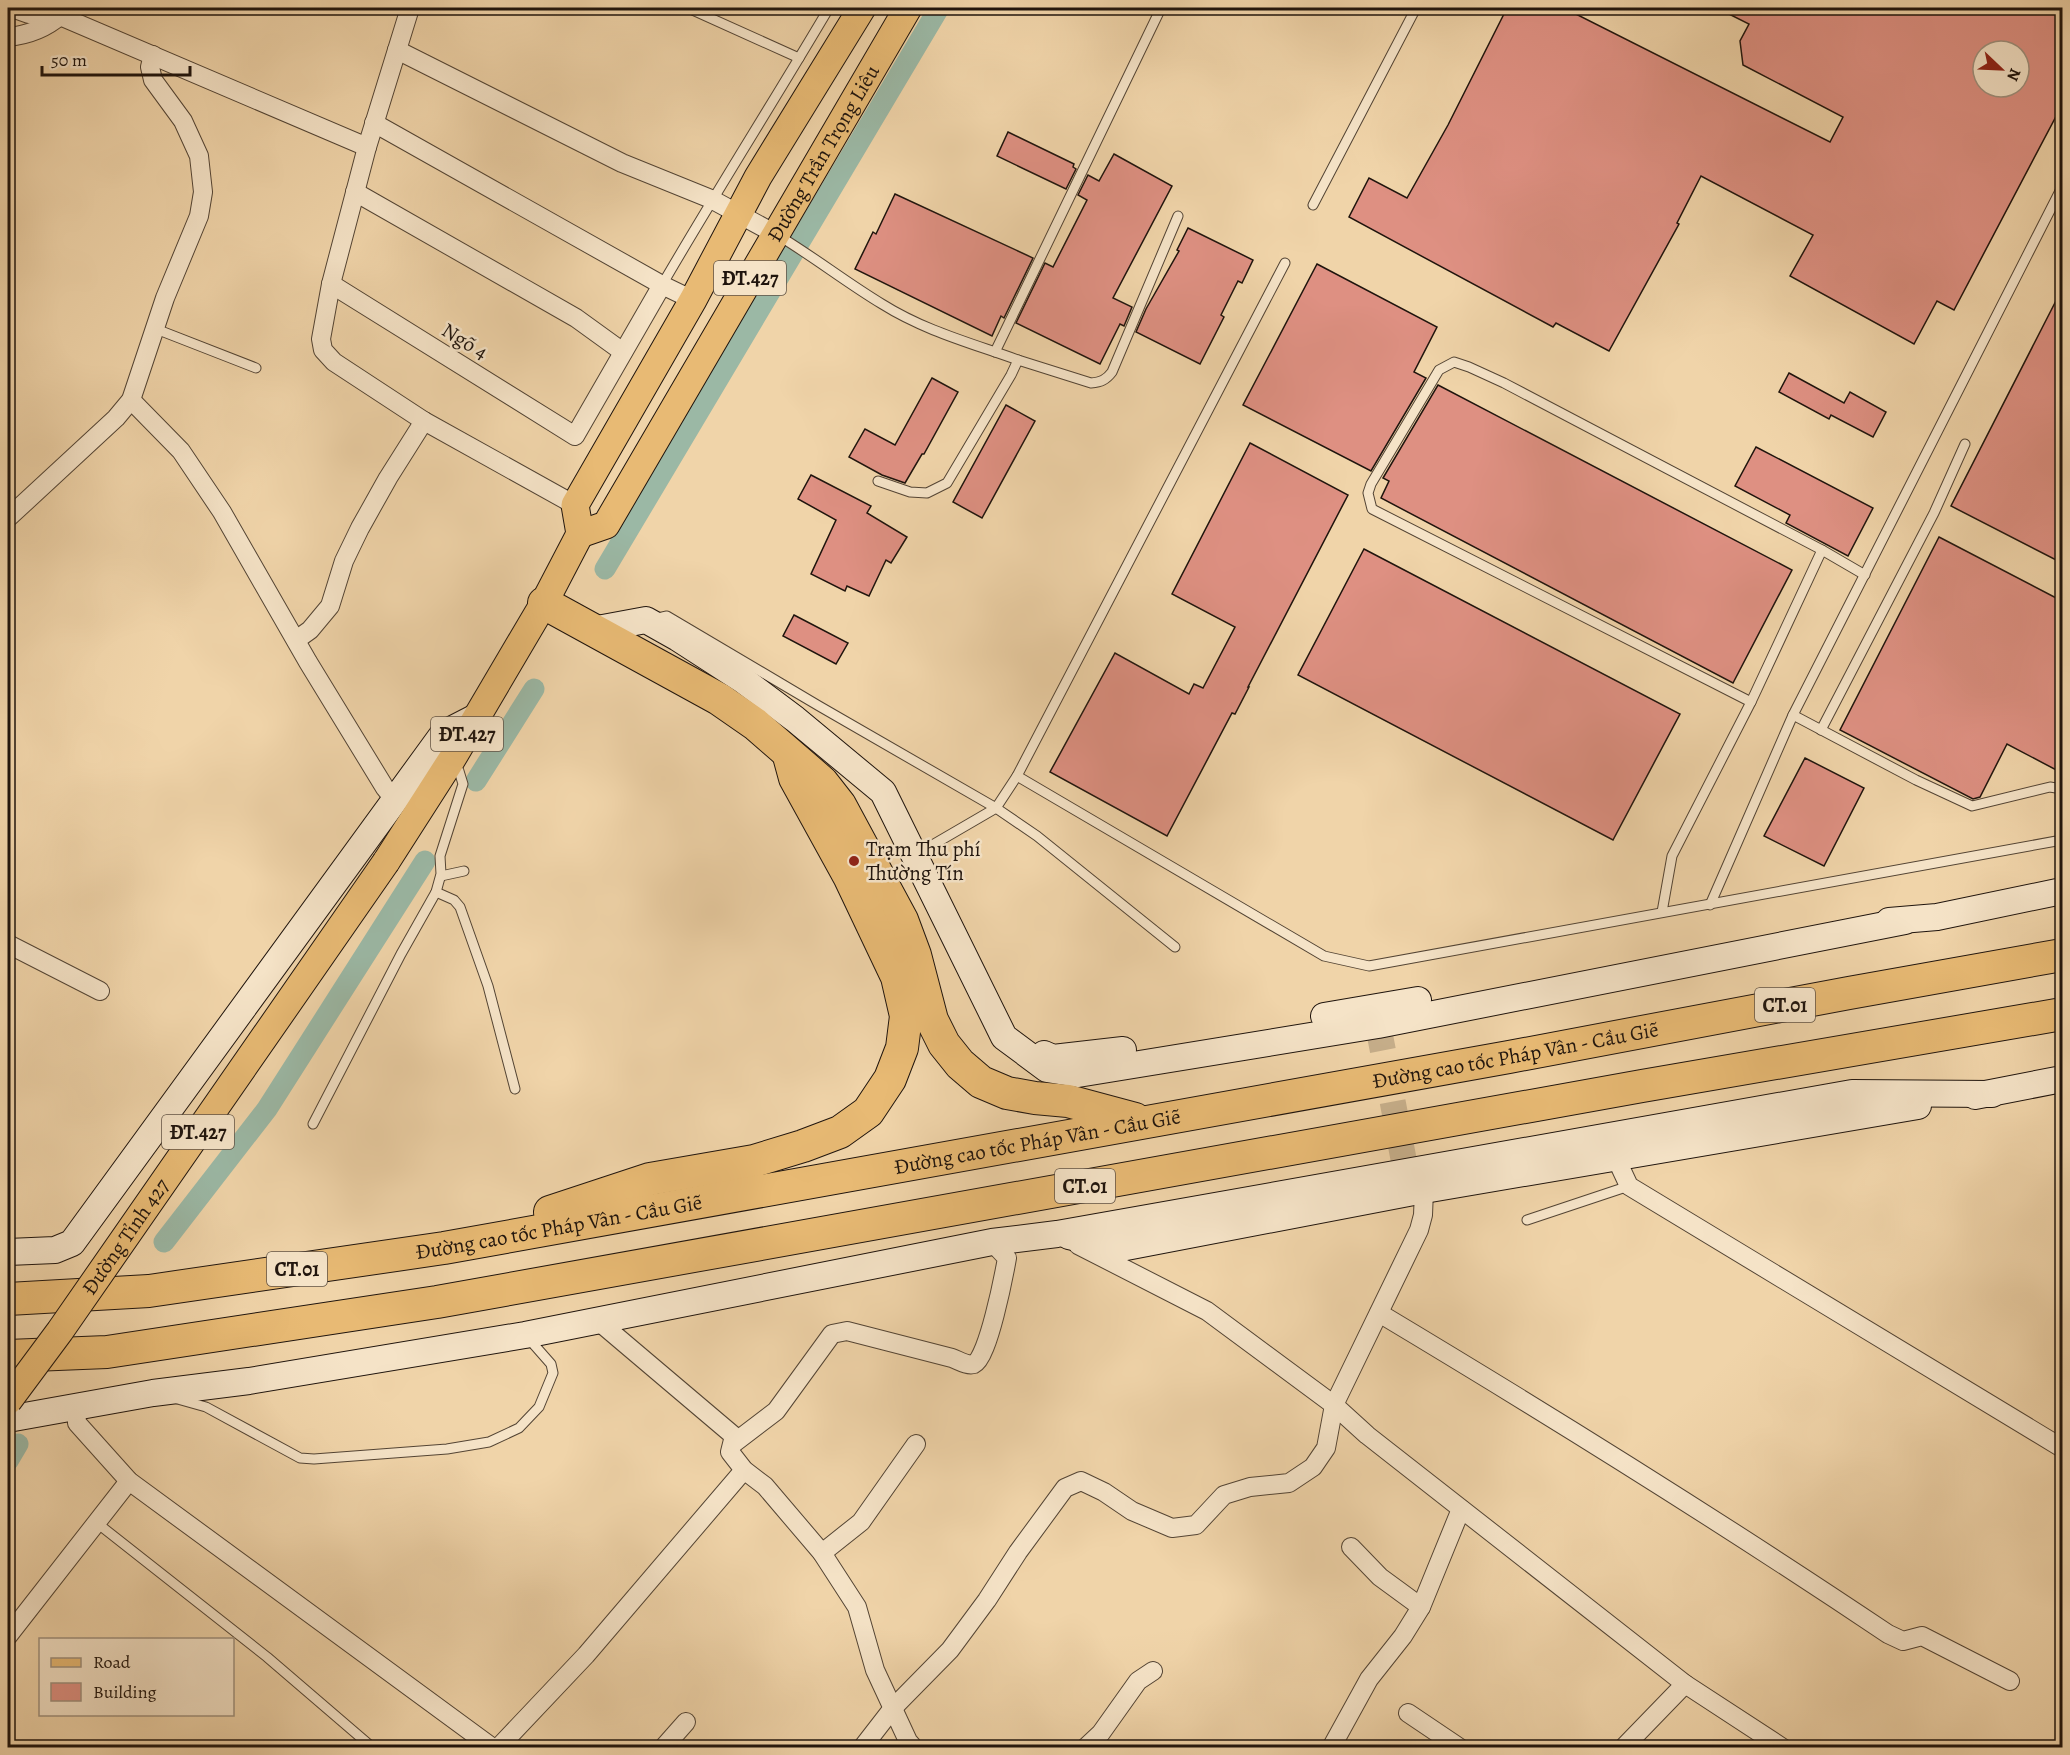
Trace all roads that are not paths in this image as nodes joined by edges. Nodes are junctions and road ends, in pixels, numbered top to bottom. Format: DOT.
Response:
graph roads {
  1 [pos="12,8"];
  2 [pos="410,8"];
  3 [pos="688,8"];
  4 [pos="829,8"];
  5 [pos="862,8"];
  6 [pos="908,8"];
  7 [pos="1161,8"];
  8 [pos="1416,8"];
  9 [pos="62,12"];
  10 [pos="8,37"];
  11 [pos="397,50"];
  12 [pos="153,55"];
  13 [pos="799,58"];
  14 [pos="792,96"];
  15 [pos="374,123"];
  16 [pos="367,147"];
  17 [pos="2062,187"];
  18 [pos="355,192"];
  19 [pos="711,199"];
  20 [pos="1313,205"];
  21 [pos="738,213"];
  22 [pos="1179,216"];
  23 [pos="777,235"];
  24 [pos="1285,264"];
  25 [pos="331,284"];
  26 [pos="662,285"];
  27 [pos="693,300"];
  28 [pos="156,329"];
  29 [pos="623,352"];
  30 [pos="995,352"];
  31 [pos="1017,360"];
  32 [pos="256,368"];
  33 [pos="131,400"];
  34 [pos="424,421"];
  35 [pos="1965,444"];
  36 [pos="878,481"];
  37 [pos="574,506"];
  38 [pos="8,518"];
  39 [pos="580,534"];
  40 [pos="1822,550"];
  41 [pos="1865,575"];
  42 [pos="544,603"];
  43 [pos="646,620"];
  44 [pos="592,630"];
  45 [pos="296,640"];
  46 [pos="1751,702"];
  47 [pos="1793,715"];
  48 [pos="478,716"];
  49 [pos="1821,730"];
  50 [pos="789,755"];
  51 [pos="452,759"];
  52 [pos="1017,776"];
  53 [pos="2062,789"];
  54 [pos="399,795"];
  55 [pos="996,808"];
  56 [pos="2062,840"];
  57 [pos="915,856"];
  58 [pos="464,871"];
  59 [pos="441,875"];
  60 [pos="2062,891"];
  61 [pos="436,892"];
  62 [pos="1710,905"];
  63 [pos="1662,912"];
  64 [pos="8,944"];
  65 [pos="1175,947"];
  66 [pos="2062,955"];
  67 [pos="100,991"];
  68 [pos="2062,1014"];
  69 [pos="2062,1079"];
  70 [pos="515,1089"];
  71 [pos="1992,1094"];
  72 [pos="1145,1122"];
  73 [pos="313,1124"];
  74 [pos="1615,1156"];
  75 [pos="1629,1186"];
  76 [pos="1424,1190"];
  77 [pos="1527,1220"];
  78 [pos="1057,1234"];
  79 [pos="992,1242"];
  80 [pos="444,1248"];
  81 [pos="8,1252"];
  82 [pos="8,1299"];
  83 [pos="1378,1313"];
  84 [pos="597,1320"];
  85 [pos="525,1335"];
  86 [pos="8,1356"];
  87 [pos="153,1393"];
  88 [pos="8,1401"];
  89 [pos="1334,1405"];
  90 [pos="76,1407"];
  91 [pos="8,1419"];
  92 [pos="734,1443"];
  93 [pos="916,1444"];
  94 [pos="2062,1448"];
  95 [pos="744,1470"];
  96 [pos="129,1481"];
  97 [pos="1461,1509"];
  98 [pos="97,1523"];
  99 [pos="1351,1547"];
  100 [pos="822,1553"];
  101 [pos="1421,1607"];
  102 [pos="8,1636"];
  103 [pos="1153,1671"];
  104 [pos="2010,1681"];
  105 [pos="1685,1684"];
  106 [pos="893,1708"];
  107 [pos="1408,1713"];
  108 [pos="686,1722"];
  109 [pos="373,1748"];
  110 [pos="493,1748"];
  111 [pos="498,1748"];
  112 [pos="663,1748"];
  113 [pos="862,1748"];
  114 [pos="914,1748"];
  115 [pos="1085,1748"];
  116 [pos="1331,1748"];
  117 [pos="1460,1748"];
  118 [pos="1623,1748"];
  119 [pos="1783,1748"];
  1 -- 9 [label="street"];
  2 -- 11 [label="street"];
  3 -- 13 [label="lane"];
  4 -- 13 [label="lane"];
  5 -- 14 [label="main road, Đường Trần Trọng Liêu / ĐT.427"];
  6 -- 23 [label="main road, Đường Trần Trọng Liêu / ĐT.427"];
  7 -- 30 [label="lane"];
  8 -- 20 [label="lane"];
  9 -- 10 [label="street"];
  9 -- 12 [label="street"];
  11 -- 15 [label="street"];
  11 -- 19 [label="street"];
  12 -- 16 [label="street"];
  12 -- 28 [label="street"];
  13 -- 14 [label="lane"];
  14 -- 19 [label="lane"];
  14 -- 21 [label="main road, Đường Trần Trọng Liêu / ĐT.427"];
  15 -- 16 [label="street"];
  15 -- 26 [label="street"];
  16 -- 18 [label="street"];
  17 -- 41 [label="lane"];
  18 -- 25 [label="street"];
  18 -- 29 [label="street"];
  19 -- 21 [label="street"];
  19 -- 26 [label="lane"];
  21 -- 23 [label="street"];
  21 -- 27 [label="main road, Đường Trần Trọng Liêu / ĐT.427"];
  22 -- 31 [label="lane"];
  23 -- 30 [label="lane"];
  23 -- 39 [label="main road, Đường Trần Trọng Liêu / ĐT.427"];
  24 -- 52 [label="lane"];
  25 -- 29 [label="street, Ngõ 4"];
  25 -- 34 [label="street"];
  26 -- 27 [label="street"];
  26 -- 29 [label="street"];
  27 -- 37 [label="main road, Đường Trần Trọng Liêu / ĐT.427"];
  28 -- 32 [label="lane"];
  28 -- 33 [label="street"];
  30 -- 31 [label="lane"];
  31 -- 36 [label="lane"];
  33 -- 38 [label="street"];
  33 -- 45 [label="street"];
  34 -- 37 [label="street"];
  34 -- 45 [label="street"];
  35 -- 49 [label="lane"];
  37 -- 39 [label="main road"];
  39 -- 42 [label="main road, ĐT.427"];
  40 -- 41 [label="lane"];
  40 -- 46 [label="lane"];
  40 -- 46 [label="lane"];
  41 -- 47 [label="lane"];
  42 -- 44 [label="highway"];
  42 -- 48 [label="main road, ĐT.427"];
  43 -- 44 [label="street"];
  43 -- 55 [label="lane"];
  43 -- 57 [label="street"];
  44 -- 50 [label="highway"];
  45 -- 54 [label="street"];
  46 -- 63 [label="lane"];
  47 -- 49 [label="lane"];
  47 -- 62 [label="lane"];
  48 -- 51 [label="main road, ĐT.427"];
  48 -- 54 [label="street"];
  49 -- 53 [label="lane"];
  50 -- 72 [label="highway"];
  50 -- 80 [label="highway"];
  51 -- 59 [label="lane"];
  51 -- 88 [label="main road, Đường Tỉnh 427 / ĐT.427, bridge"];
  52 -- 55 [label="lane"];
  52 -- 63 [label="lane"];
  54 -- 81 [label="street"];
  55 -- 57 [label="lane"];
  55 -- 65 [label="lane"];
  56 -- 62 [label="lane"];
  57 -- 60 [label="street"];
  58 -- 59 [label="lane"];
  59 -- 61 [label="lane"];
  61 -- 70 [label="lane"];
  61 -- 73 [label="lane"];
  62 -- 63 [label="lane"];
  64 -- 67 [label="street"];
  66 -- 72 [label="highway, Đường cao tốc Pháp Vân - Cầu Giẽ / CT.01"];
  68 -- 86 [label="highway, CT.01"];
  69 -- 71 [label="street"];
  71 -- 74 [label="street"];
  71 -- 78 [label="street"];
  72 -- 80 [label="highway, Đường cao tốc Pháp Vân - Cầu Giẽ / CT.01"];
  74 -- 75 [label="street"];
  74 -- 76 [label="street"];
  75 -- 77 [label="lane"];
  75 -- 94 [label="street"];
  76 -- 78 [label="street"];
  76 -- 83 [label="street"];
  78 -- 79 [label="street"];
  78 -- 89 [label="street"];
  79 -- 84 [label="street"];
  79 -- 92 [label="street"];
  80 -- 82 [label="highway, Đường cao tốc Pháp Vân - Cầu Giẽ / CT.01"];
  83 -- 89 [label="street"];
  83 -- 104 [label="street"];
  84 -- 85 [label="street"];
  84 -- 92 [label="street"];
  85 -- 87 [label="street"];
  85 -- 87 [label="lane"];
  87 -- 90 [label="street"];
  89 -- 97 [label="street"];
  89 -- 106 [label="street"];
  90 -- 91 [label="street"];
  90 -- 96 [label="street"];
  92 -- 95 [label="street"];
  93 -- 100 [label="street"];
  95 -- 100 [label="street"];
  95 -- 111 [label="street"];
  96 -- 98 [label="street"];
  96 -- 110 [label="street"];
  97 -- 101 [label="street"];
  97 -- 105 [label="street"];
  98 -- 102 [label="street"];
  98 -- 109 [label="lane"];
  99 -- 101 [label="street"];
  100 -- 106 [label="street"];
  101 -- 116 [label="street"];
  103 -- 115 [label="street"];
  105 -- 118 [label="street"];
  105 -- 119 [label="street"];
  106 -- 113 [label="street"];
  106 -- 114 [label="street"];
  107 -- 117 [label="street"];
  108 -- 112 [label="street"];
}
